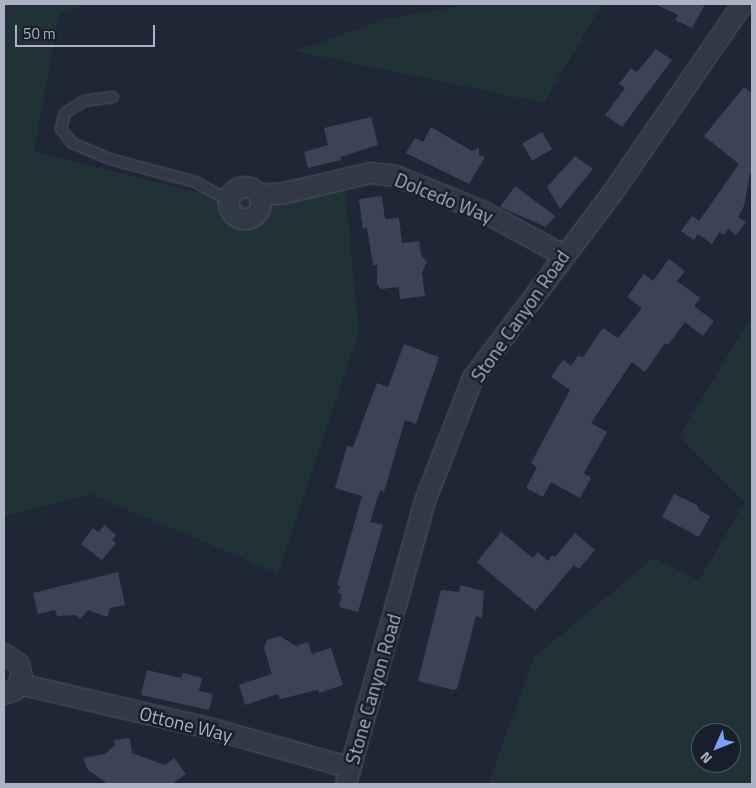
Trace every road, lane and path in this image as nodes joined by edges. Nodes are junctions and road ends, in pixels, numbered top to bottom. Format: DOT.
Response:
graph roads {
  1 [pos="743,4"];
  2 [pos="113,97"];
  3 [pos="229,200"];
  4 [pos="563,255"];
  5 [pos="4,654"];
  6 [pos="12,689"];
  7 [pos="348,776"];
  1 -- 4 [label="street, Stone Canyon Road"];
  2 -- 3 [label="lane"];
  3 -- 4 [label="street, Dolcedo Way"];
  4 -- 7 [label="street, Stone Canyon Road"];
  5 -- 6 [label="street, Ottone Way"];
  6 -- 7 [label="street, Ottone Way"];
}
